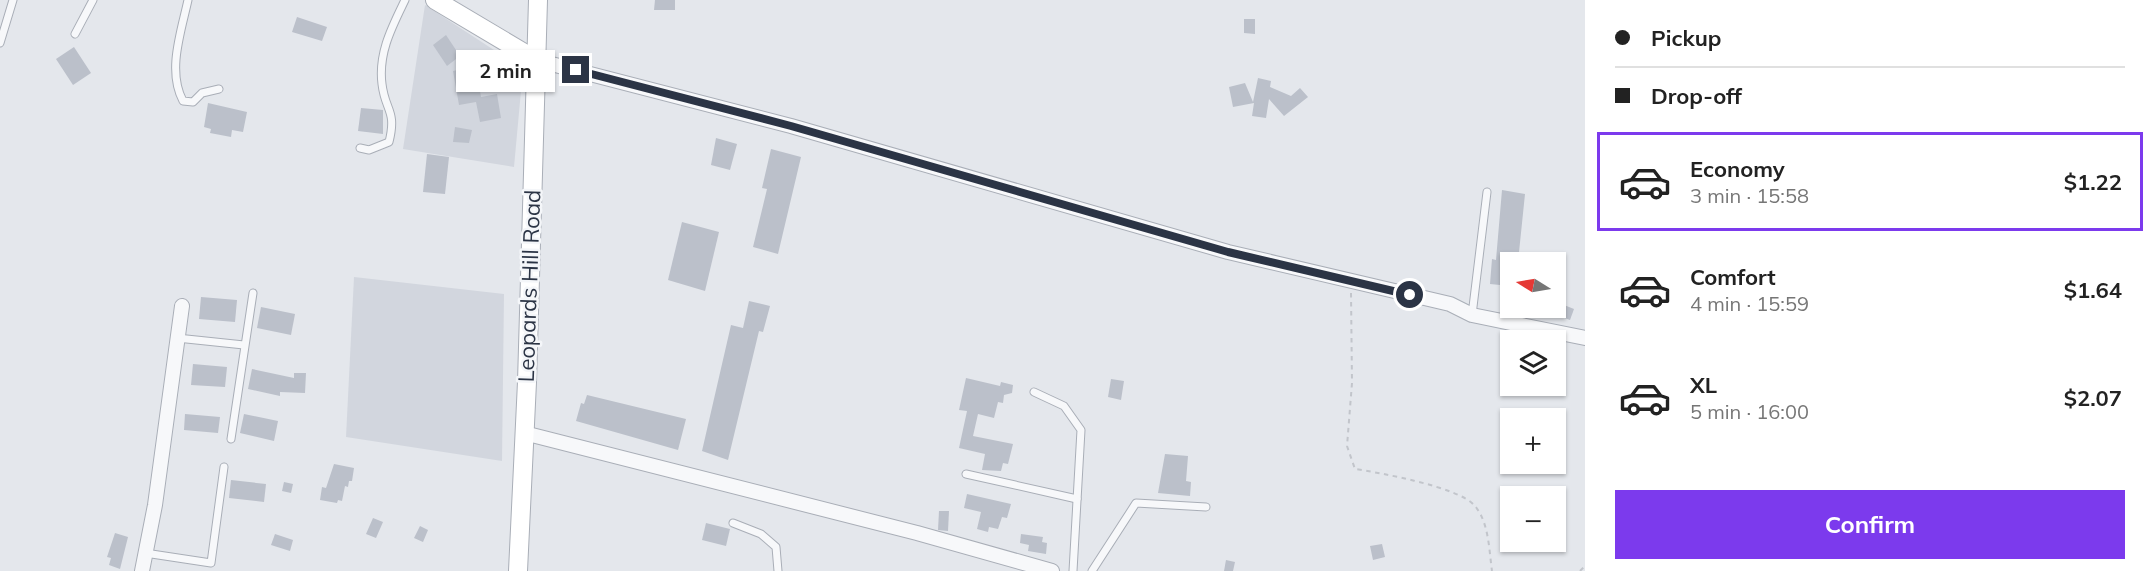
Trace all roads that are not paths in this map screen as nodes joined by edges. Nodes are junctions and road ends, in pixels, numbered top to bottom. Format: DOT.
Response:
graph roads {
  1 [pos="13,0"];
  2 [pos="93,0"];
  3 [pos="188,0"];
  4 [pos="405,0"];
  5 [pos="435,0"];
  6 [pos="538,0"];
  7 [pos="75,34"];
  8 [pos="0,43"];
  9 [pos="536,60"];
  10 [pos="219,89"];
  11 [pos="360,148"];
  12 [pos="1488,192"];
  13 [pos="253,293"];
  14 [pos="182,306"];
  15 [pos="1472,315"];
  16 [pos="177,338"];
  17 [pos="1585,338"];
  18 [pos="244,345"];
  19 [pos="1034,392"];
  20 [pos="524,433"];
  21 [pos="231,439"];
  22 [pos="224,467"];
  23 [pos="966,474"];
  24 [pos="1077,499"];
  25 [pos="1206,507"];
  26 [pos="733,523"];
  27 [pos="145,553"];
  28 [pos="211,563"];
  29 [pos="142,571"];
  30 [pos="209,571"];
  31 [pos="518,571"];
  32 [pos="778,571"];
  33 [pos="1052,571"];
  34 [pos="1073,571"];
  35 [pos="1092,571"];
  1 -- 8 [label="lane"];
  2 -- 7 [label="lane"];
  3 -- 10 [label="lane"];
  4 -- 11 [label="lane"];
  5 -- 9 [label="main road"];
  6 -- 9 [label="main road, Leopards Hill Road"];
  9 -- 15 [label="street"];
  9 -- 20 [label="main road, Leopards Hill Road"];
  12 -- 15 [label="lane"];
  13 -- 18 [label="lane"];
  14 -- 16 [label="street"];
  15 -- 17 [label="street"];
  16 -- 18 [label="lane"];
  16 -- 27 [label="street"];
  18 -- 21 [label="lane"];
  19 -- 24 [label="lane"];
  20 -- 31 [label="main road, Leopards Hill Road"];
  20 -- 33 [label="street"];
  22 -- 28 [label="lane"];
  23 -- 24 [label="lane"];
  24 -- 34 [label="lane"];
  25 -- 35 [label="lane"];
  26 -- 32 [label="lane"];
  27 -- 28 [label="lane"];
  27 -- 29 [label="street"];
  28 -- 30 [label="lane"];
}
